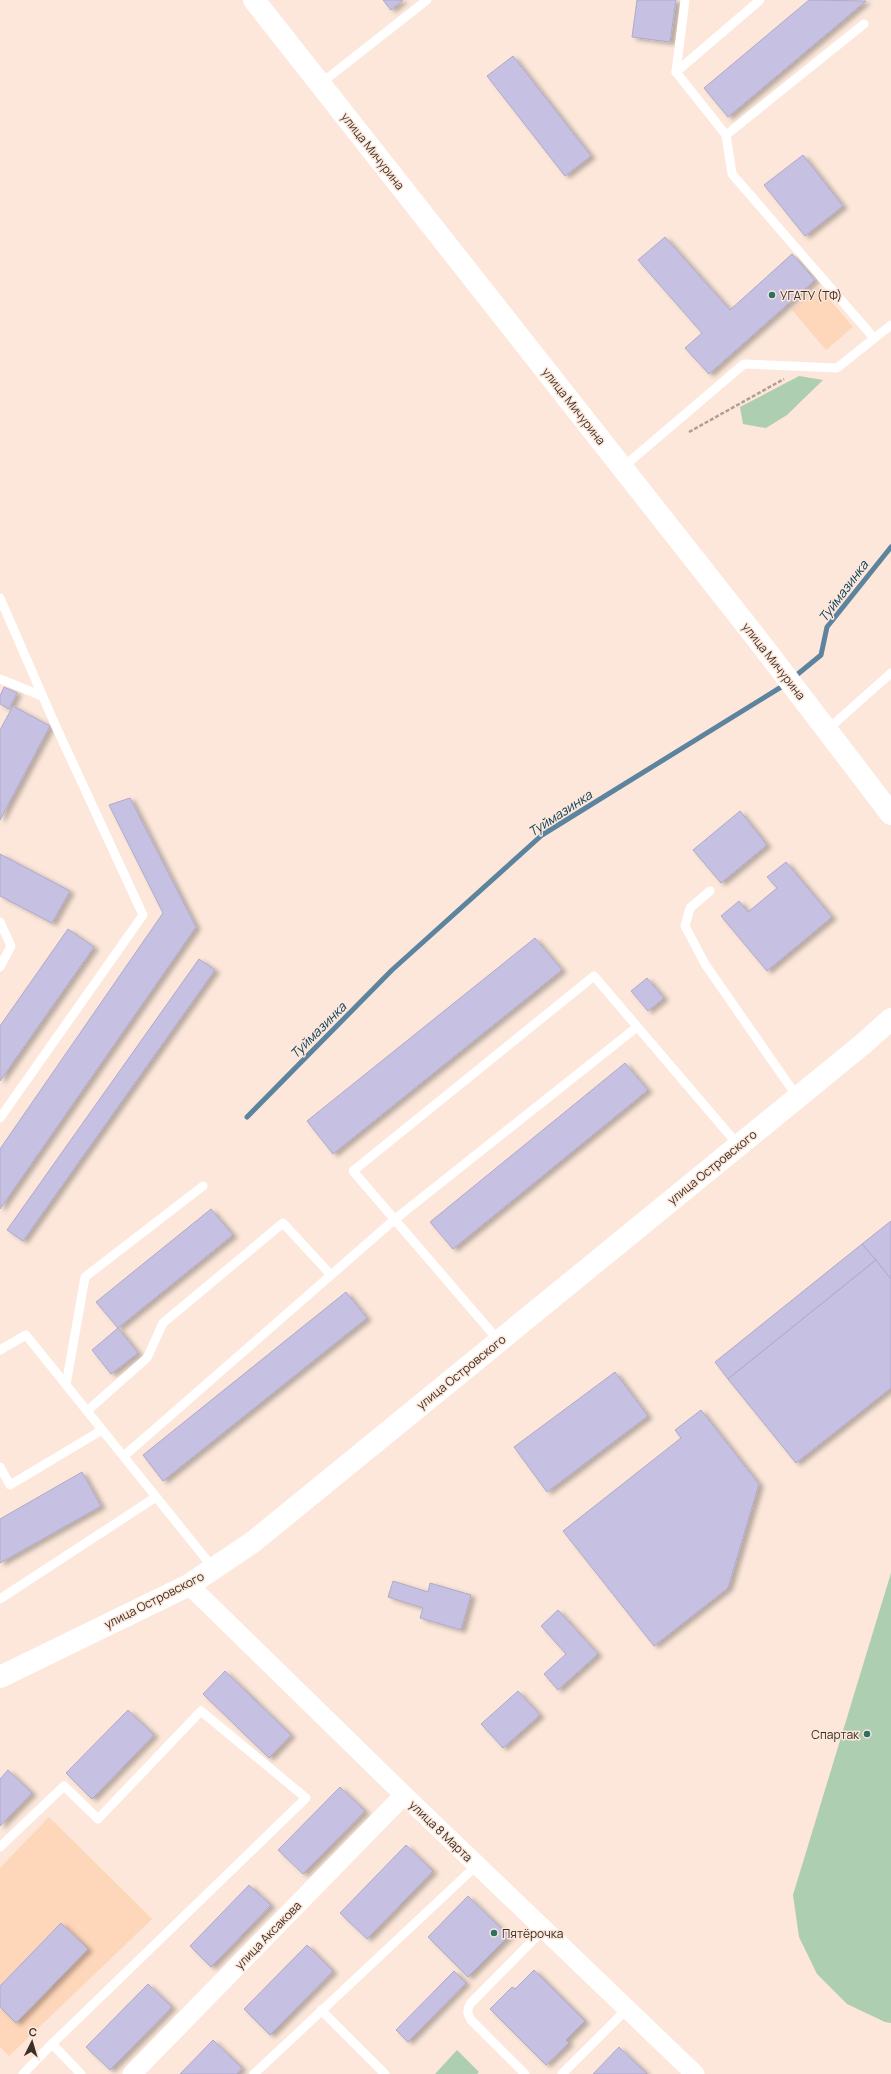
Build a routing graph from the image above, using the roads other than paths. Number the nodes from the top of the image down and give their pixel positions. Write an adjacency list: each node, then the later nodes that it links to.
1 (254, 0): 7 (main road, улица Мичурина)
2 (426, 0): 7 (lane)
3 (685, 0): 6 (lane)
4 (760, 0): 6 (lane)
5 (864, 24): 8 (lane)
6 (676, 72): 8 (lane)
7 (320, 84): 11 (main road, улица Мичурина)
8 (726, 135): 10 (lane)
9 (891, 325): 10 (lane)
10 (874, 338): 11 (lane)
11 (622, 468): 16 (main road, улица Мичурина)
12 (0, 598): 15 (lane)
13 (891, 673): 16 (lane)
14 (0, 679): 15 (lane)
15 (42, 696): 24 (lane)
16 (827, 730): 17 (main road, улица Мичурина)
17 (891, 814)
18 (710, 891): 23 (lane)
19 (0, 922): 20 (lane)
20 (0, 967)
21 (891, 1019): 23 (main road, улица Островского)
22 (638, 1027): 25 (lane); 27 (lane); 27 (lane)
23 (798, 1098): 25 (main road, улица Островского)
24 (0, 1118)
25 (739, 1146): 29 (main road, улица Островского)
26 (203, 1186): 31 (lane)
27 (394, 1220): 28 (lane); 29 (lane)
28 (331, 1275): 32 (lane); 34 (lane)
29 (499, 1342): 37 (main road, улица Островского)
30 (0, 1350): 31 (lane)
31 (66, 1385): 32 (lane)
32 (88, 1411): 33 (lane)
33 (102, 1430): 34 (lane); 35 (lane)
34 (124, 1456): 36 (lane)
35 (0, 1467)
36 (156, 1497): 37 (lane); 39 (lane)
37 (214, 1569): 38 (main road, улица Островского)
38 (189, 1585): 40 (main road, улица Островского); 41 (street, улица 8 Марта)
39 (0, 1599)
40 (1, 1674)
41 (404, 1796): 43 (street, улица 8 Марта); 50 (street, улица Аксакова)
42 (0, 1847): 47 (lane)
43 (477, 1865): 44 (street, улица 8 Марта); 46 (lane)
44 (544, 1929): 45 (street, улица 8 Марта); 53 (lane)
45 (627, 2008): 54 (lane); 55 (street, улица 8 Марта)
46 (321, 2010): 51 (lane); 52 (lane)
47 (52, 2044): 48 (lane); 49 (lane)
48 (23, 2074)
49 (81, 2074)
50 (132, 2074)
51 (254, 2074)
52 (385, 2074)
53 (525, 2074)
54 (562, 2074)
55 (695, 2074)

